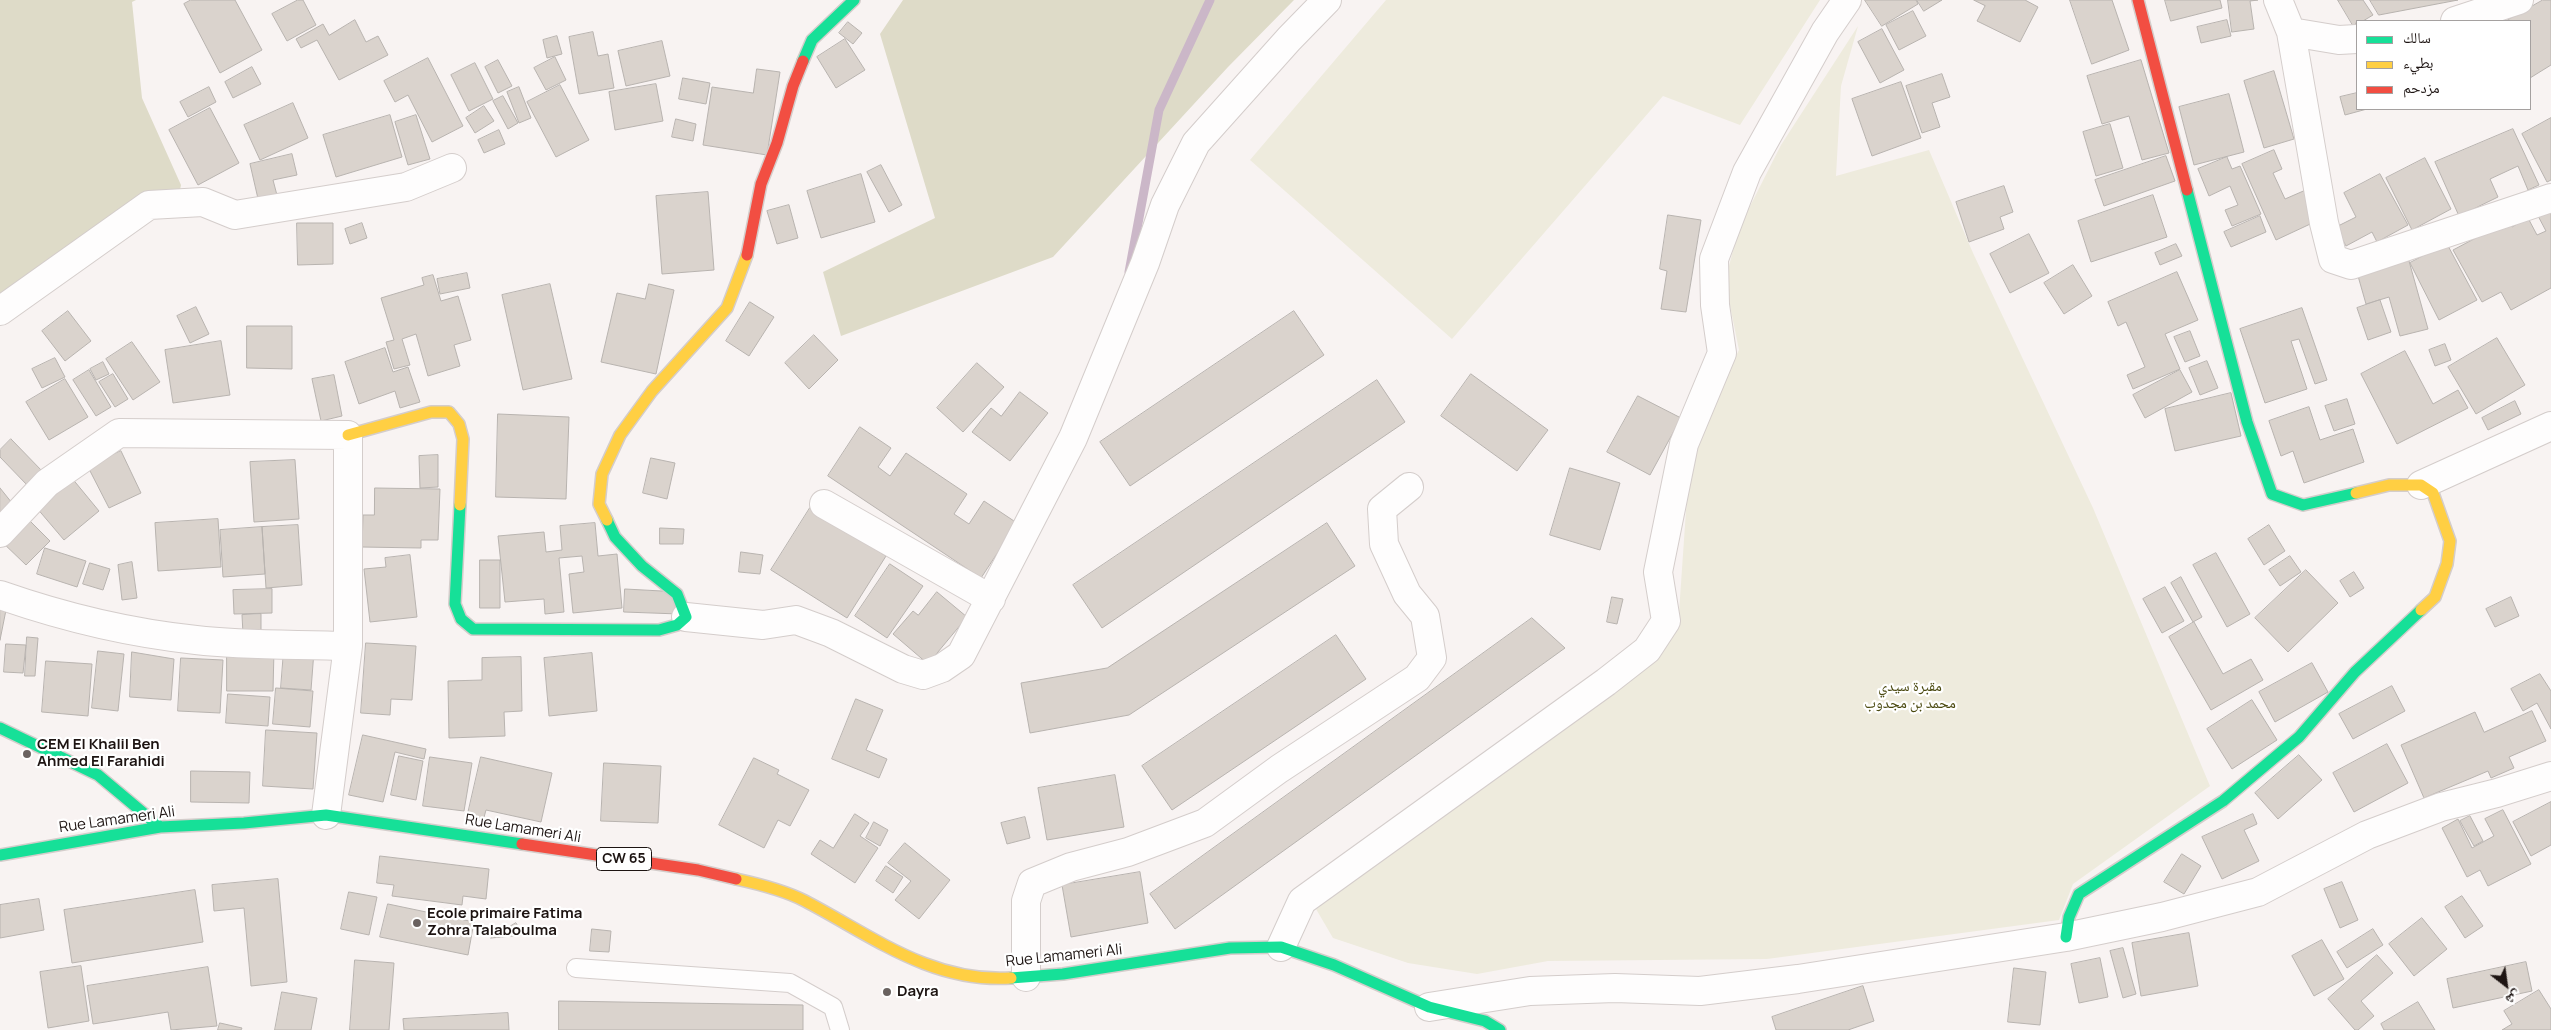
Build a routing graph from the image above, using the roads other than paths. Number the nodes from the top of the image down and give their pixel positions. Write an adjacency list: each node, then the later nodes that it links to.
1 (854, 0): 21 (street)
2 (1328, 0): 20 (street)
3 (1847, 0): 29 (street)
4 (2138, 0): 15 (street)
5 (2278, 0): 8 (street)
6 (2519, 0): 7 (street)
7 (2457, 20)
8 (2291, 32): 9 (street); 11 (street)
9 (2356, 39)
10 (452, 168): 12 (street)
11 (2551, 198)
12 (0, 311)
13 (2551, 426): 15 (street)
14 (348, 435): 18 (street); 21 (street); 22 (street)
15 (2421, 485): 28 (street)
16 (1410, 488): 31 (street)
17 (824, 504): 20 (street)
18 (0, 533)
19 (0, 595): 22 (street)
20 (991, 599): 21 (street)
21 (686, 617)
22 (348, 646): 25 (street)
23 (0, 728): 26 (street)
24 (2551, 776): 28 (street)
25 (326, 815): 26 (street, Rue Lamameri Ali / CW 65); 31 (street, Rue Lamameri Ali / CW 65)
26 (160, 827): 27 (street, Rue Lamameri Ali / CW 65)
27 (0, 854)
28 (2066, 937): 32 (street)
29 (1281, 947): 31 (street, Rue Lamameri Ali / CW 65); 32 (street)
30 (576, 968): 33 (lane)
31 (1026, 977)
32 (1429, 1007): 34 (street)
33 (840, 1030)
34 (1500, 1030)

